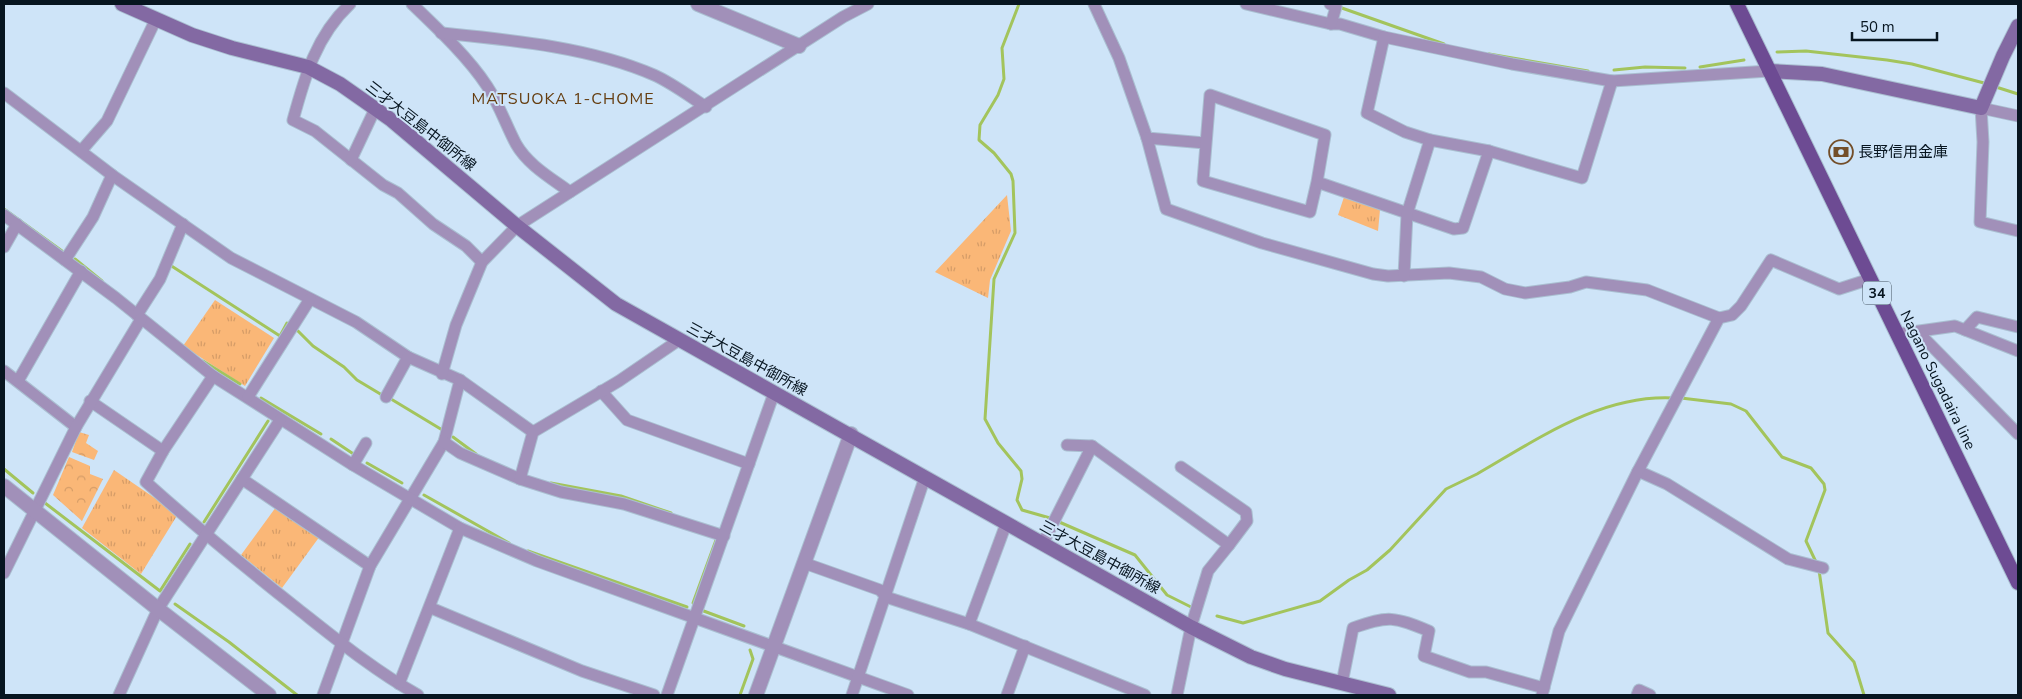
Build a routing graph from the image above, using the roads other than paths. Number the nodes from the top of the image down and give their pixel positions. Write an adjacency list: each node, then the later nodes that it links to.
1 (122, 4): 10 (main road, 三才大豆島中御所線)
2 (350, 4): 16 (street)
3 (412, 4): 13 (street)
4 (698, 4): 15 (street)
5 (868, 4): 15 (street)
6 (1094, 4): 24 (street)
7 (1246, 4): 11 (street)
8 (1330, 4): 11 (street)
9 (1737, 4): 17 (main road, Nagano Sugadaira line / 34)
10 (156, 20): 16 (main road, 三才大豆島中御所線); 27 (street)
11 (1331, 24): 14 (street)
12 (2018, 26): 21 (main road)
13 (442, 33): 20 (street); 32 (street)
14 (1384, 37): 18 (street); 25 (street)
15 (799, 46): 20 (street)
16 (308, 67): 22 (main road, 三才大豆島中御所線); 29 (street)
17 (1769, 71): 18 (street); 21 (main road); 44 (main road, Nagano Sugadaira line / 34)
18 (1612, 81): 28 (street)
19 (4, 93): 27 (street)
20 (706, 107): 32 (street)
21 (1981, 108): 23 (street); 38 (street)
22 (376, 109): 29 (street); 37 (main road, 三才大豆島中御所線)
23 (2018, 116)
24 (1147, 138): 26 (street); 43 (street)
25 (1430, 140): 28 (street); 33 (street)
26 (1205, 143): 31 (street); 31 (street)
27 (81, 151): 30 (street)
28 (1489, 151): 33 (street)
29 (351, 160): 41 (street)
30 (112, 175): 36 (street); 40 (street)
31 (1317, 182): 33 (street)
32 (570, 192): 37 (street)
33 (1407, 214): 43 (street)
34 (4, 215): 35 (street)
35 (17, 224): 39 (street); 40 (street)
36 (183, 224): 45 (street); 46 (street)
37 (517, 226): 41 (street); 52 (main road, 三才大豆島中御所線)
38 (2018, 231)
39 (4, 247)
40 (64, 260): 42 (street)
41 (482, 262): 56 (street)
42 (81, 271): 46 (street); 59 (street)
43 (1404, 276): 47 (street)
44 (1870, 279): 47 (street); 51 (main road, Nagano Sugadaira line / 34)
45 (310, 299): 54 (street); 63 (street)
46 (139, 317): 57 (street); 64 (street)
47 (1719, 318): 78 (street)
48 (2018, 327): 49 (street)
49 (1965, 330): 50 (street); 53 (street)
50 (1918, 332): 51 (street); 69 (street)
51 (1898, 334): 95 (main road, Nagano Sugadaira line / 34)
52 (679, 340): 60 (street); 61 (main road, 三才大豆島中御所線)
53 (2018, 351)
54 (408, 357): 56 (street); 62 (street)
55 (4, 370): 59 (street)
56 (442, 374): 58 (street)
57 (213, 376): 63 (street); 74 (street)
58 (460, 380): 67 (street); 70 (street)
59 (18, 381): 66 (street)
60 (601, 391): 67 (street); 75 (street)
61 (774, 393): 68 (main road, 三才大豆島中御所線); 75 (street)
62 (386, 397)
63 (248, 398): 65 (street)
64 (90, 401): 66 (street); 74 (street)
65 (280, 420): 76 (street); 80 (street)
66 (76, 427): 84 (street)
67 (533, 432): 81 (street)
68 (851, 434): 79 (main road, 三才大豆島中御所線); 91 (street)
69 (2018, 434)
70 (444, 442): 81 (street); 83 (street)
71 (366, 444): 76 (street)
72 (1067, 446): 73 (street)
73 (1092, 446): 89 (street); 90 (street)
74 (163, 451): 87 (street)
75 (749, 464): 88 (street)
76 (353, 465): 83 (street)
77 (1180, 467): 90 (street)
78 (1638, 471): 93 (street); 108 (street)
79 (925, 477): 85 (main road, 三才大豆島中御所線); 96 (street)
80 (242, 479): 87 (street); 92 (street)
81 (520, 479): 88 (street)
82 (4, 486): 84 (street)
83 (412, 499): 86 (street); 92 (street)
84 (35, 509): 94 (street); 98 (street)
85 (1006, 524): 89 (main road, 三才大豆島中御所線); 100 (street)
86 (460, 528): 97 (street); 99 (street)
87 (206, 535): 98 (street); 102 (street)
88 (724, 536): 99 (street)
89 (1043, 544): 101 (main road, 三才大豆島中御所線)
90 (1229, 545): 101 (street)
91 (804, 563): 96 (street); 104 (street)
92 (370, 566): 102 (street)
93 (1818, 567)
94 (4, 573)
95 (2018, 583)
96 (886, 597): 100 (street); 105 (street)
97 (430, 608): 107 (street); 113 (street)
98 (158, 609): 109 (street); 110 (street)
99 (696, 619): 104 (street); 114 (street)
100 (969, 624): 103 (street)
101 (1192, 626): 106 (main road, 三才大豆島中御所線); 120 (street)
102 (343, 644): 107 (street); 111 (street)
103 (1026, 646): 118 (street); 119 (street)
104 (773, 648): 105 (street); 115 (street)
105 (858, 678): 116 (street); 117 (street)
106 (1342, 682): 108 (street); 121 (main road, 三才大豆島中御所線)
107 (398, 684): 112 (street)
108 (1543, 691)
109 (119, 695)
110 (269, 695)
111 (324, 695)
112 (418, 695)
113 (654, 695)
114 (667, 695)
115 (756, 695)
116 (852, 695)
117 (908, 695)
118 (1007, 695)
119 (1145, 695)
120 (1177, 695)
121 (1389, 695)
122 (1636, 695): 123 (street)
123 (1650, 695)

